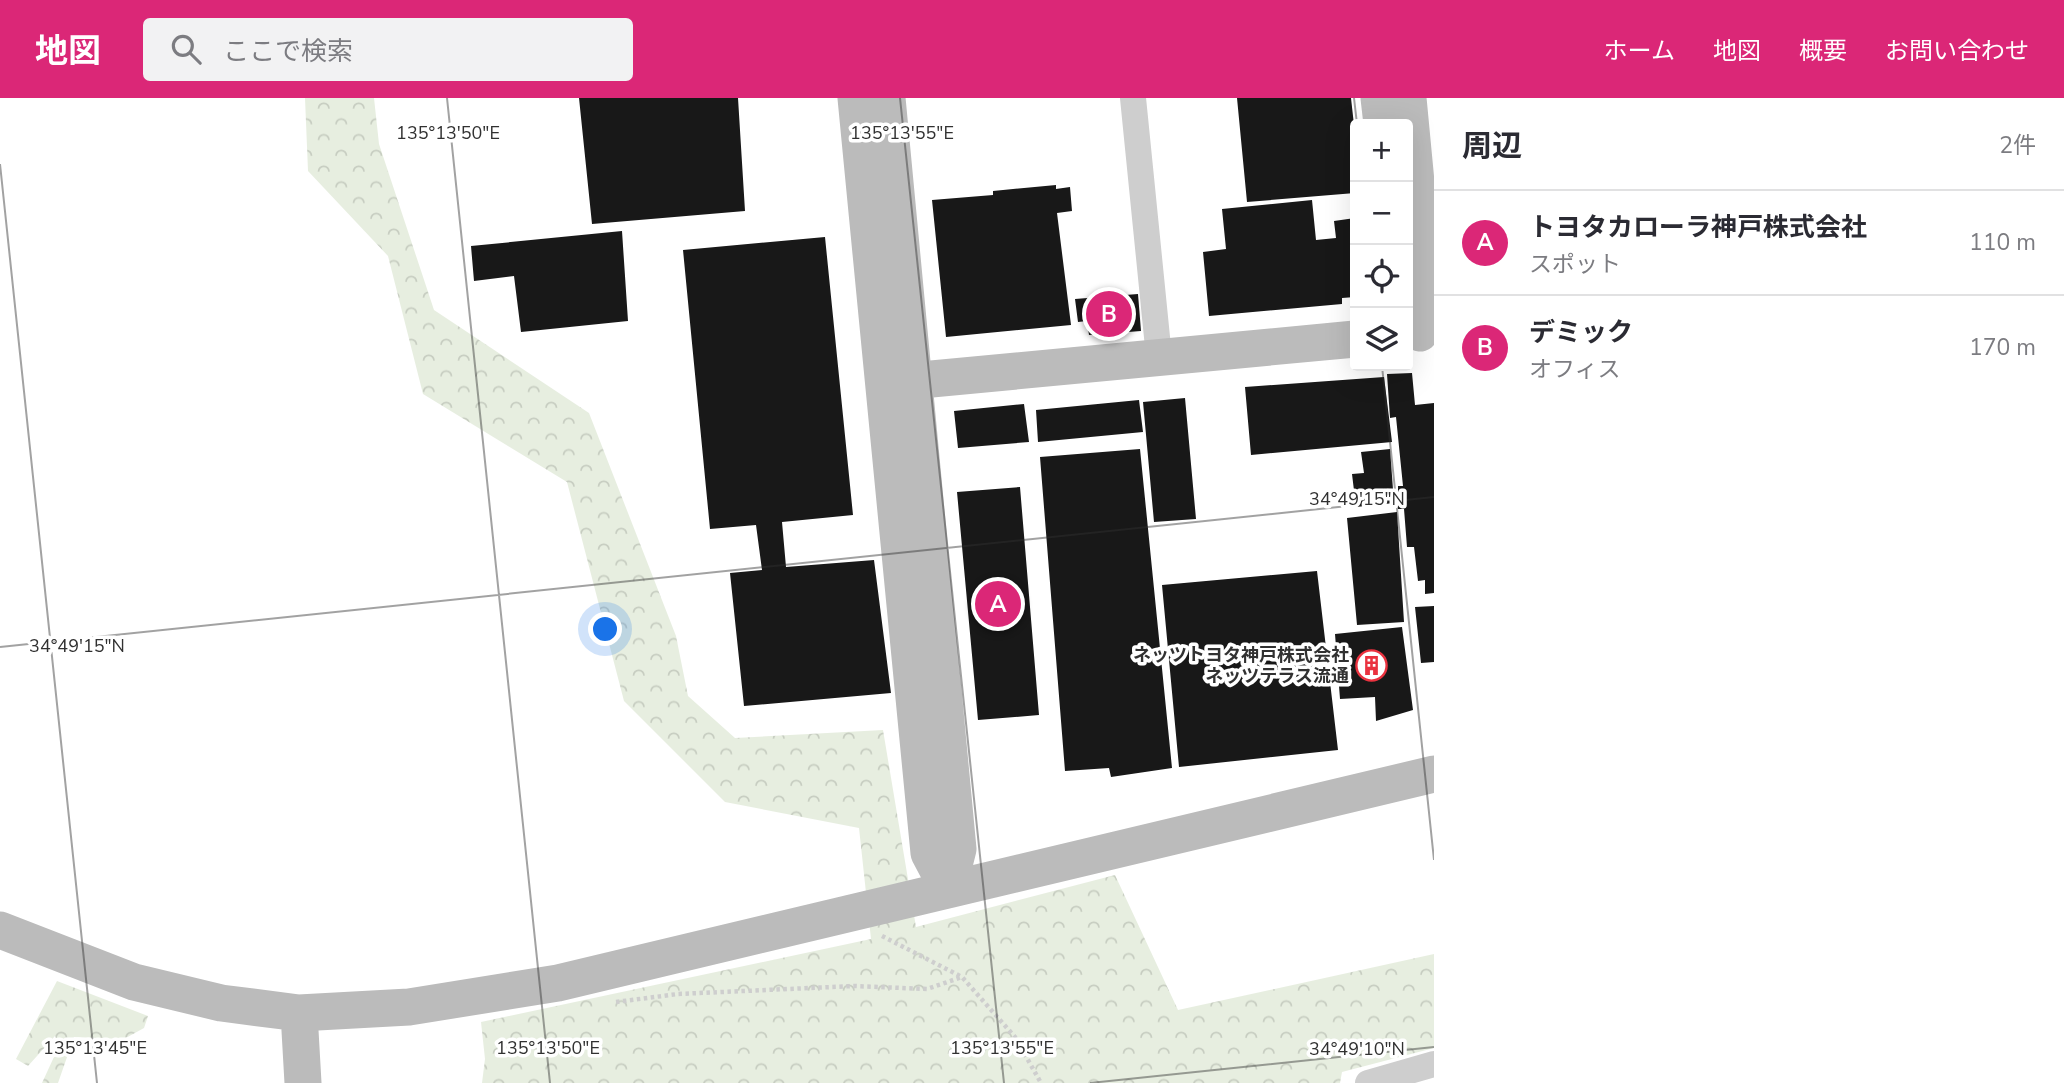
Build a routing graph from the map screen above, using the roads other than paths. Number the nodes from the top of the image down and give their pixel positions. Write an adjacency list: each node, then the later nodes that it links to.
1 (856, 98): 10 (street)
2 (887, 98): 10 (street)
3 (1133, 98): 9 (street)
4 (1380, 98): 6 (street)
5 (1408, 98): 7 (street)
6 (1382, 119)
7 (1417, 326)
8 (1350, 339): 9 (street)
9 (1159, 357): 10 (street)
10 (899, 382): 12 (street)
11 (1434, 774): 12 (street)
12 (948, 888): 14 (street)
13 (0, 930): 14 (street)
14 (299, 1013): 16 (street)
15 (1434, 1064): 17 (street)
16 (303, 1083)
17 (1368, 1083)

